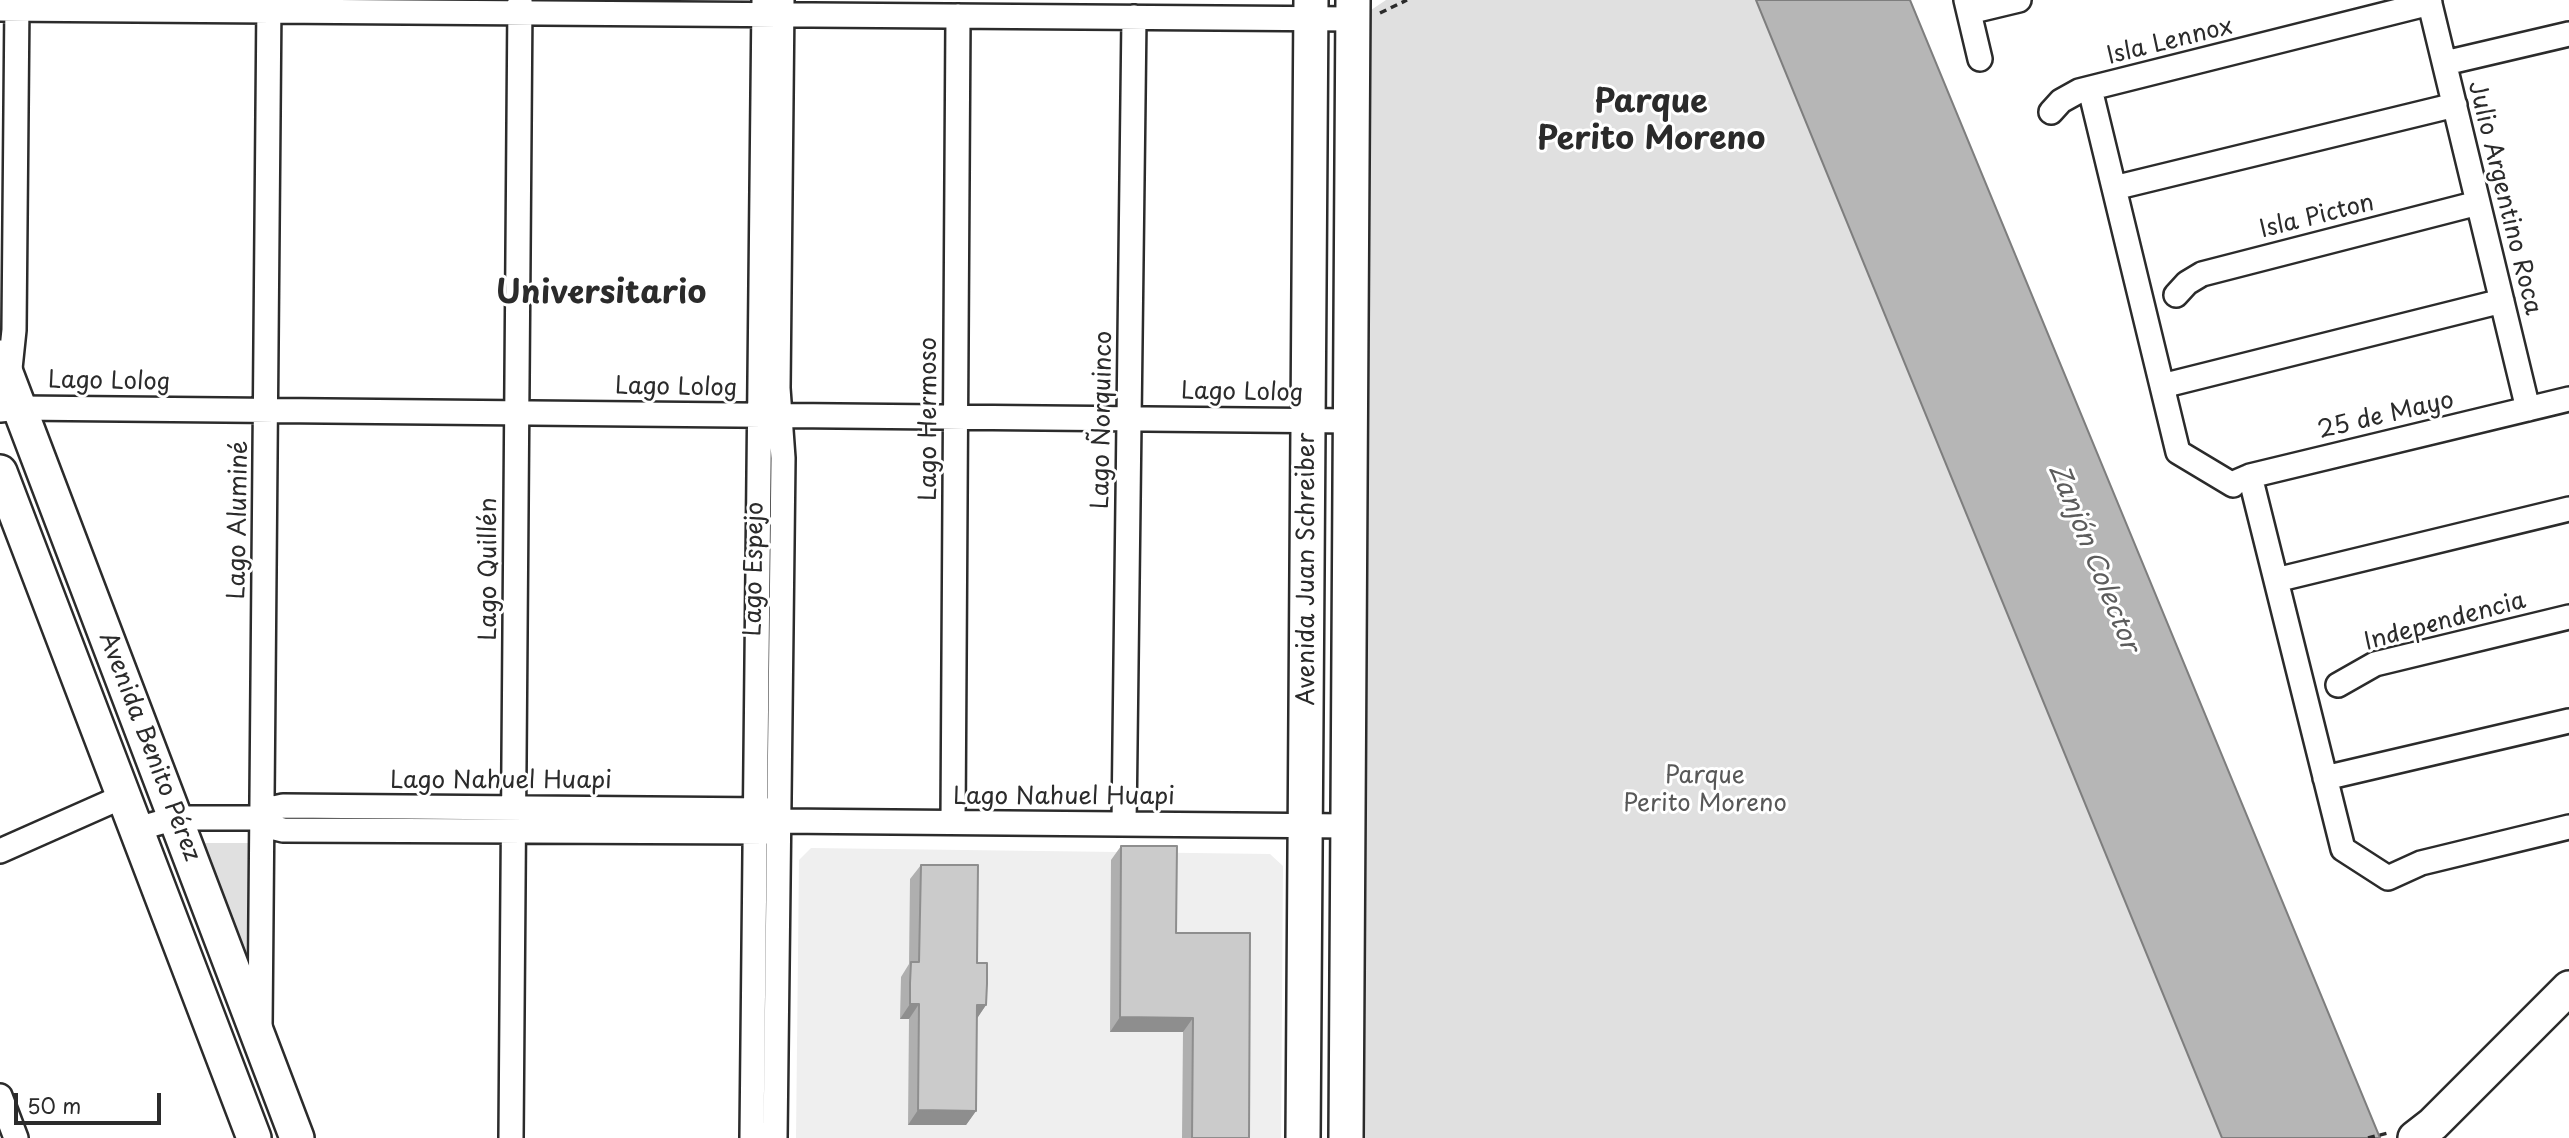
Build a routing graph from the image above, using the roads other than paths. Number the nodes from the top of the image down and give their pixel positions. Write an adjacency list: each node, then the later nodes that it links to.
1 (2019, 0): 6 (street)
2 (2430, 2): 14 (street, Julio Argentino Roca); 15 (street, Isla Lennox)
3 (1354, 5): 9 (street); 32 (main road, Avenida Juan Schreiber)
4 (11, 6): 5 (street); 23 (street)
5 (269, 6): 7 (street); 26 (street, Lago Aluminé)
6 (1968, 6): 13 (street)
7 (520, 7): 8 (street); 27 (street, Lago Quillén)
8 (773, 7): 10 (street); 28 (street, Lago Espejo)
9 (1311, 9): 11 (street); 31 (main road, Avenida Juan Schreiber)
10 (958, 16): 11 (street); 29 (street, Lago Hermoso)
11 (1134, 17): 30 (street, Lago Ñorquinco)
12 (2569, 34): 14 (street)
13 (1980, 60)
14 (2445, 63): 16 (street, Julio Argentino Roca)
15 (2090, 89): 17 (street, Isla Lennox); 18 (street)
16 (2455, 105): 18 (street); 19 (street, Julio Argentino Roca)
17 (2051, 112)
18 (2114, 188): 22 (street)
19 (2478, 203): 20 (street, Isla Picton); 21 (street, Julio Argentino Roca)
20 (2176, 295)
21 (2502, 301): 22 (street); 25 (street, Julio Argentino Roca)
22 (2162, 386): 34 (street)
23 (6, 388): 26 (street, Lago Lolog); 44 (main road, Avenida Benito Pérez)
24 (2569, 399): 25 (street, 25 de Mayo)
25 (2528, 409): 34 (street, 25 de Mayo)
26 (266, 410): 27 (street, Lago Lolog); 45 (street, Lago Aluminé)
27 (517, 412): 28 (street, Lago Lolog); 42 (street, Lago Quillén)
28 (770, 415): 29 (street, Lago Lolog); 43 (street, Lago Espejo); 46 (street, Lago Espejo)
29 (956, 417): 30 (street, Lago Lolog); 47 (street, Lago Hermoso)
30 (1129, 418): 31 (street, Lago Lolog); 48 (street, Lago Ñorquinco)
31 (1308, 420): 32 (street, Lago Lolog); 49 (main road, Avenida Juan Schreiber)
32 (1351, 421): 50 (main road, Avenida Juan Schreiber)
33 (0, 472): 41 (main road, Avenida Benito Pérez)
34 (2234, 485): 36 (street)
35 (2569, 509): 36 (street)
36 (2276, 580): 40 (street)
37 (2569, 617): 38 (street, Independencia)
38 (2338, 685)
39 (2569, 721): 40 (street)
40 (2325, 778): 51 (street)
41 (124, 796): 52 (main road, Avenida Benito Pérez); 55 (street)
42 (514, 807): 43 (street, Lago Nahuel Huapi); 45 (street, Lago Nahuel Huapi); 53 (street, Lago Quillén)
43 (756, 808): 46 (street, Lago Nahuel Huapi); 54 (street, Lago Espejo)
44 (176, 818): 45 (street, Lago Nahuel Huapi); 52 (street, Lago Nahuel Huapi); 57 (main road, Avenida Benito Pérez)
45 (262, 818): 53 (street, Lago Nahuel Huapi); 57 (street, Lago Aluminé)
46 (779, 821): 47 (street, Lago Nahuel Huapi); 54 (street, Lago Nahuel Huapi); 65 (street, Lago Espejo)
47 (953, 822): 48 (street, Lago Nahuel Huapi)
48 (1124, 824): 49 (street, Lago Nahuel Huapi)
49 (1305, 825): 50 (street, Lago Nahuel Huapi); 66 (main road, Avenida Juan Schreiber)
50 (1348, 826): 67 (main road, Avenida Juan Schreiber)
51 (2569, 827)
52 (137, 829): 61 (main road, Avenida Benito Pérez)
53 (513, 831): 54 (street, Lago Nahuel Huapi); 63 (street, Lago Quillén)
54 (755, 833): 64 (street, Lago Espejo)
55 (0, 851)
56 (2569, 988): 59 (main road)
57 (260, 1040): 62 (main road, Avenida Benito Pérez)
58 (0, 1096): 60 (street)
59 (2410, 1136)
60 (16, 1138)
61 (254, 1138)
62 (298, 1138)
63 (511, 1138)
64 (752, 1138)
65 (775, 1138)
66 (1303, 1138)
67 (1346, 1138)

